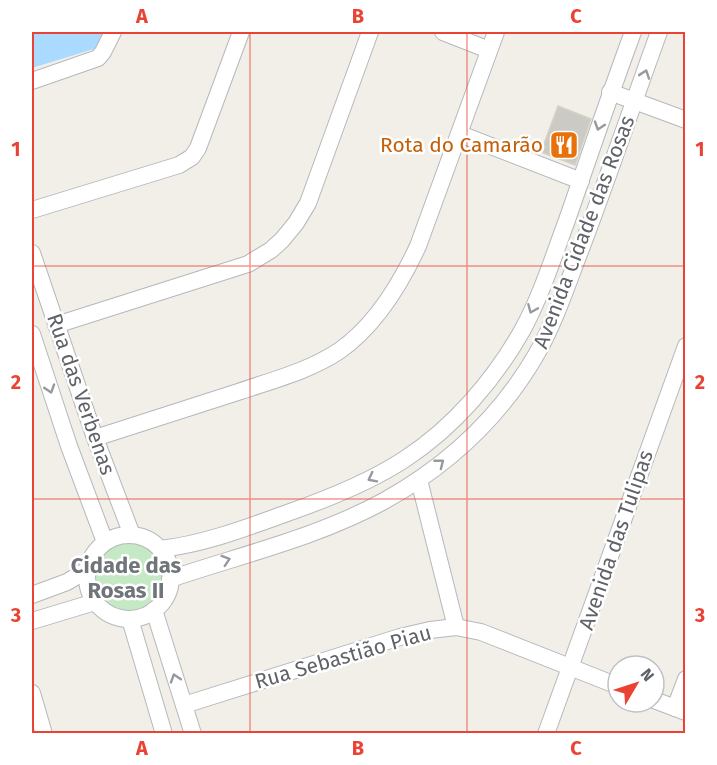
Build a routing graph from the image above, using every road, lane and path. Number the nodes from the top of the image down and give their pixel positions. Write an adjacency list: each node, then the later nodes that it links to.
1 (113, 32): 9 (street)
2 (241, 32): 15 (street)
3 (370, 32): 17 (street)
4 (443, 32): 8 (street)
5 (496, 32): 8 (street)
6 (633, 32): 10 (street, Avenida Cidade das Rosas)
7 (659, 32): 11 (street, Avenida Cidade das Rosas, one-way to 7)
8 (489, 50): 13 (street)
9 (32, 81)
10 (610, 93): 11 (street); 14 (street, Avenida Cidade das Rosas, one-way to 14)
11 (635, 101): 12 (street); 21 (street, Avenida Cidade das Rosas, one-way to 11)
12 (686, 120)
13 (460, 134): 14 (street); 20 (street)
14 (581, 181): 24 (street, Avenida Cidade das Rosas, one-way to 24)
15 (32, 210)
16 (32, 253): 17 (street, Rua das Verbenas)
17 (56, 325): 20 (street, Rua das Verbenas)
18 (32, 334): 23 (street, Rua das Verbenas, one-way to 23)
19 (686, 346): 33 (street, Avenida das Tulipas)
20 (95, 438): 22 (street, Rua das Verbenas)
21 (419, 480): 26 (street, Avenida Cidade das Rosas, one-way to 21); 32 (street)
22 (132, 535): 23 (street); 24 (street)
23 (105, 542): 25 (street)
24 (160, 549): 26 (street)
25 (87, 570): 27 (street); 28 (street)
26 (170, 579): 29 (street)
27 (32, 595)
28 (95, 602): 30 (street); 31 (street)
29 (154, 610): 30 (street); 37 (street, one-way to 29)
30 (130, 619): 40 (street)
31 (32, 621)
32 (456, 627): 33 (street, Rua Sebastião Piau); 37 (street, Rua Sebastião Piau)
33 (571, 667): 35 (street, Rua Sebastião Piau); 42 (street, Avenida das Tulipas)
34 (686, 679): 38 (street)
35 (606, 681)
36 (32, 693): 39 (street)
37 (184, 705): 41 (street)
38 (680, 710)
39 (44, 734)
40 (164, 734)
41 (193, 734)
42 (546, 734)

